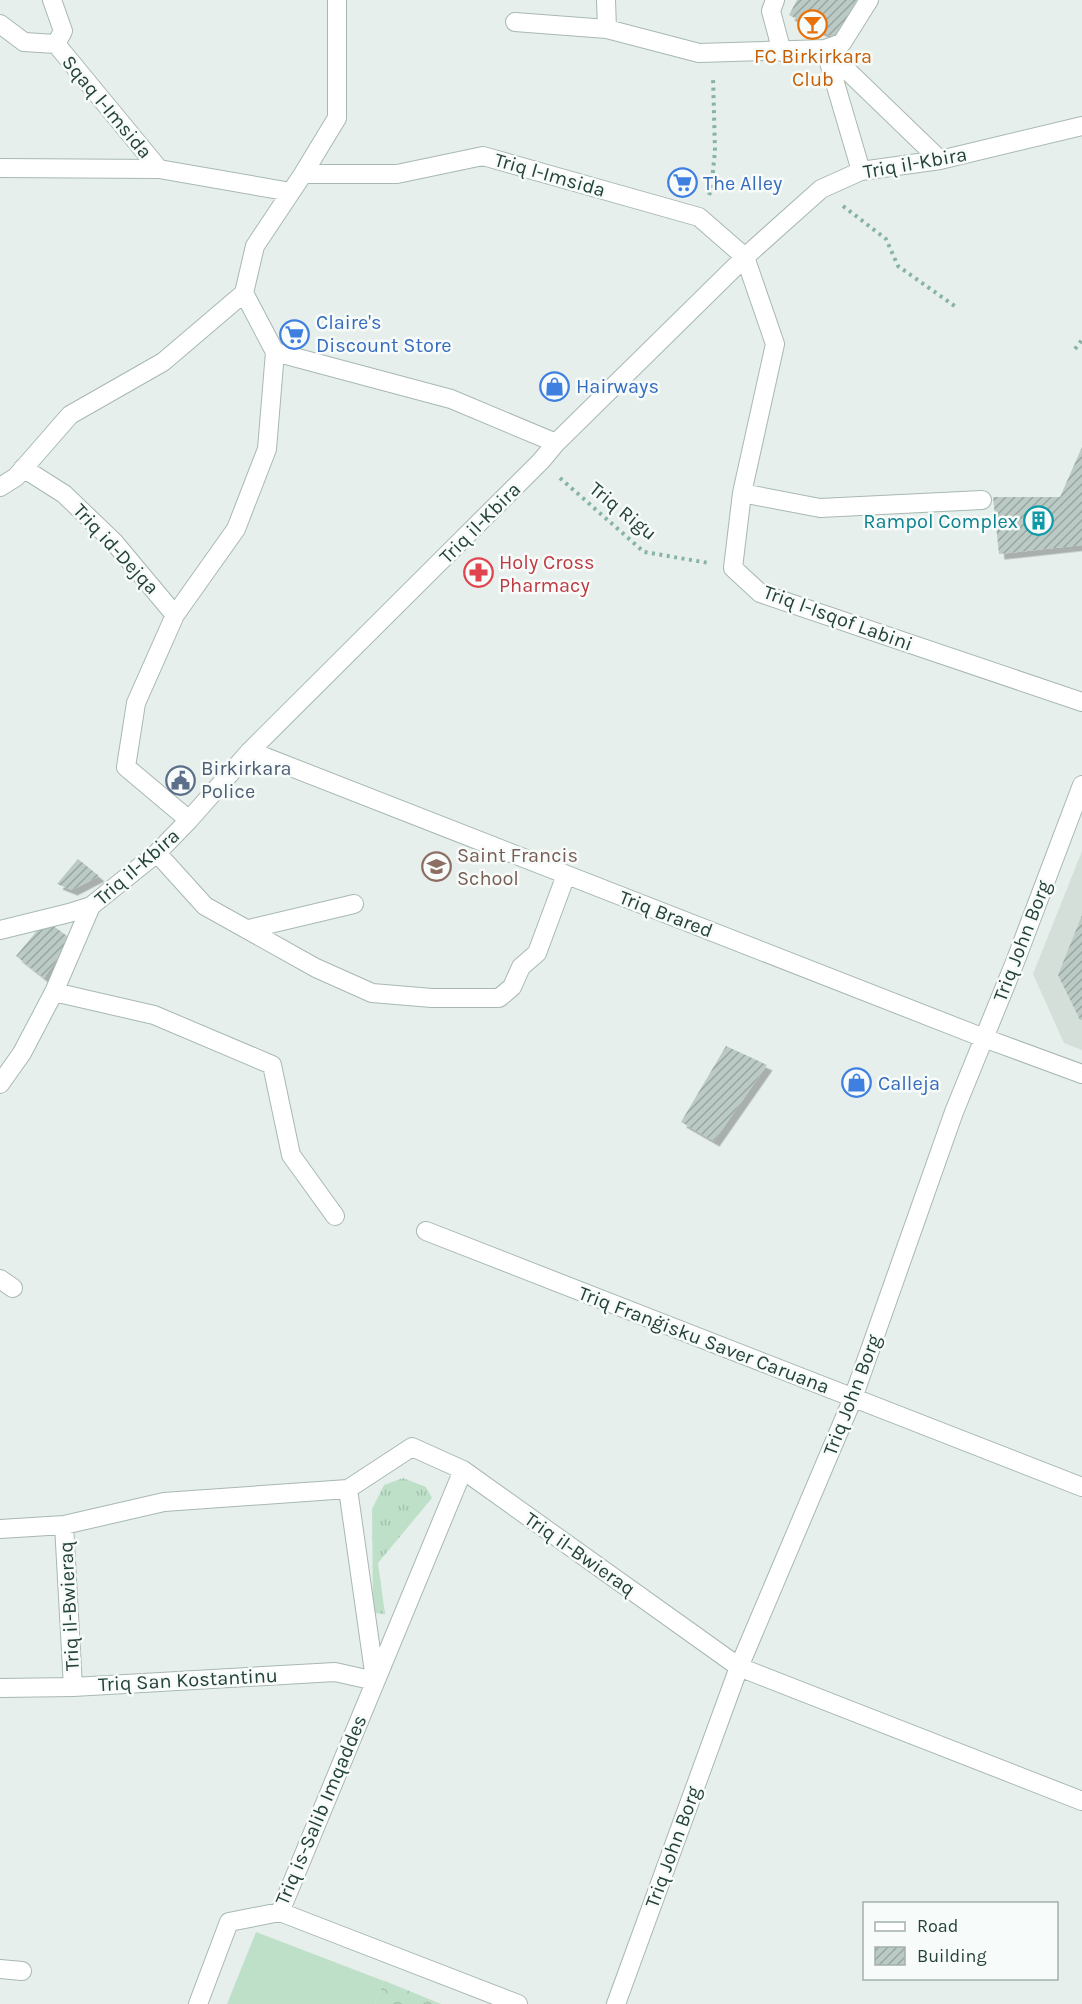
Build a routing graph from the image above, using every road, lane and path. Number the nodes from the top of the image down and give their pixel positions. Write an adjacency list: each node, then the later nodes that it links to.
1 (52, 0): 9 (street)
2 (337, 0): 18 (street)
3 (606, 0): 8 (street)
4 (775, 0): 11 (street)
5 (869, 0): 10 (street)
6 (515, 22): 8 (street)
7 (0, 24): 9 (street)
8 (607, 29): 12 (street)
9 (56, 44): 16 (street, Sqaq l-Imsida)
10 (825, 49): 11 (street); 14 (street); 17 (street)
11 (782, 52): 12 (street)
12 (712, 53): 21 (path)
13 (1082, 126): 14 (street, Triq il-Kbira)
14 (940, 160): 17 (street, Triq il-Kbira)
15 (0, 168): 16 (street)
16 (159, 169): 20 (street)
17 (861, 171): 19 (street, Triq il-Kbira)
18 (303, 174): 20 (street); 21 (street, Triq l-Imsida)
19 (821, 189): 22 (street, Triq il-Kbira); 24 (path)
20 (291, 192): 23 (street)
21 (699, 217): 22 (street, Triq l-Imsida)
22 (745, 257): 28 (street, Triq il-Kbira); 32 (street)
23 (244, 293): 27 (street); 30 (street)
24 (956, 307)
25 (1082, 340): 26 (path)
26 (1075, 349)
27 (275, 352): 28 (street); 35 (street)
28 (556, 443): 29 (street, Triq il-Kbira)
29 (541, 461): 34 (path, Triq Rigu); 37 (street, Triq il-Kbira)
30 (23, 468): 31 (street); 35 (street, Triq id-Dejqa)
31 (0, 488)
32 (742, 493): 33 (street); 34 (street)
33 (982, 500)
34 (733, 568): 36 (street, Triq l-Isqof Labini)
35 (175, 615): 39 (street)
36 (1082, 702)
37 (250, 751): 39 (street, Triq il-Kbira); 41 (street, Triq Brared)
38 (1082, 785): 47 (street, Triq John Borg)
39 (189, 820): 40 (street, Triq il-Kbira)
40 (157, 853): 43 (street, Triq il-Kbira); 44 (street)
41 (566, 875): 44 (street); 47 (street, Triq Brared)
42 (354, 904): 44 (street)
43 (92, 906): 45 (street); 46 (street, Triq il-Kbira)
44 (249, 929)
45 (0, 930)
46 (54, 992): 49 (street, Triq il-Kbira); 50 (street)
47 (984, 1038): 48 (street, Triq Brared); 52 (street, Triq John Borg)
48 (1082, 1074)
49 (0, 1084)
50 (335, 1216)
51 (426, 1231): 52 (street, Triq Franġisku Saver Caruana)
52 (853, 1398): 54 (street, Triq Franġisku Saver Caruana); 58 (street, Triq John Borg)
53 (463, 1470): 55 (street, Triq il-Bwieraq); 58 (street, Triq il-Bwieraq); 59 (street, Triq is-Salib Imqaddes)
54 (1082, 1487)
55 (348, 1489): 56 (street, Triq il-Bwieraq); 59 (street)
56 (64, 1525): 57 (street, Triq il-Bwieraq); 60 (street, Triq il-Bwieraq)
57 (0, 1529)
58 (739, 1667): 62 (street, Triq il-Bwieraq); 68 (street, Triq John Borg)
59 (375, 1681): 60 (street, Triq San Kostantinu); 63 (street, Triq is-Salib Imqaddes)
60 (73, 1687): 61 (street, Triq San Kostantinu)
61 (0, 1688)
62 (1082, 1801)
63 (280, 1912): 66 (street, Triq is-Salib Imqaddes); 67 (street)
64 (0, 1969): 65 (street)
65 (22, 1971)
66 (198, 2004)
67 (518, 2004)
68 (616, 2004)

